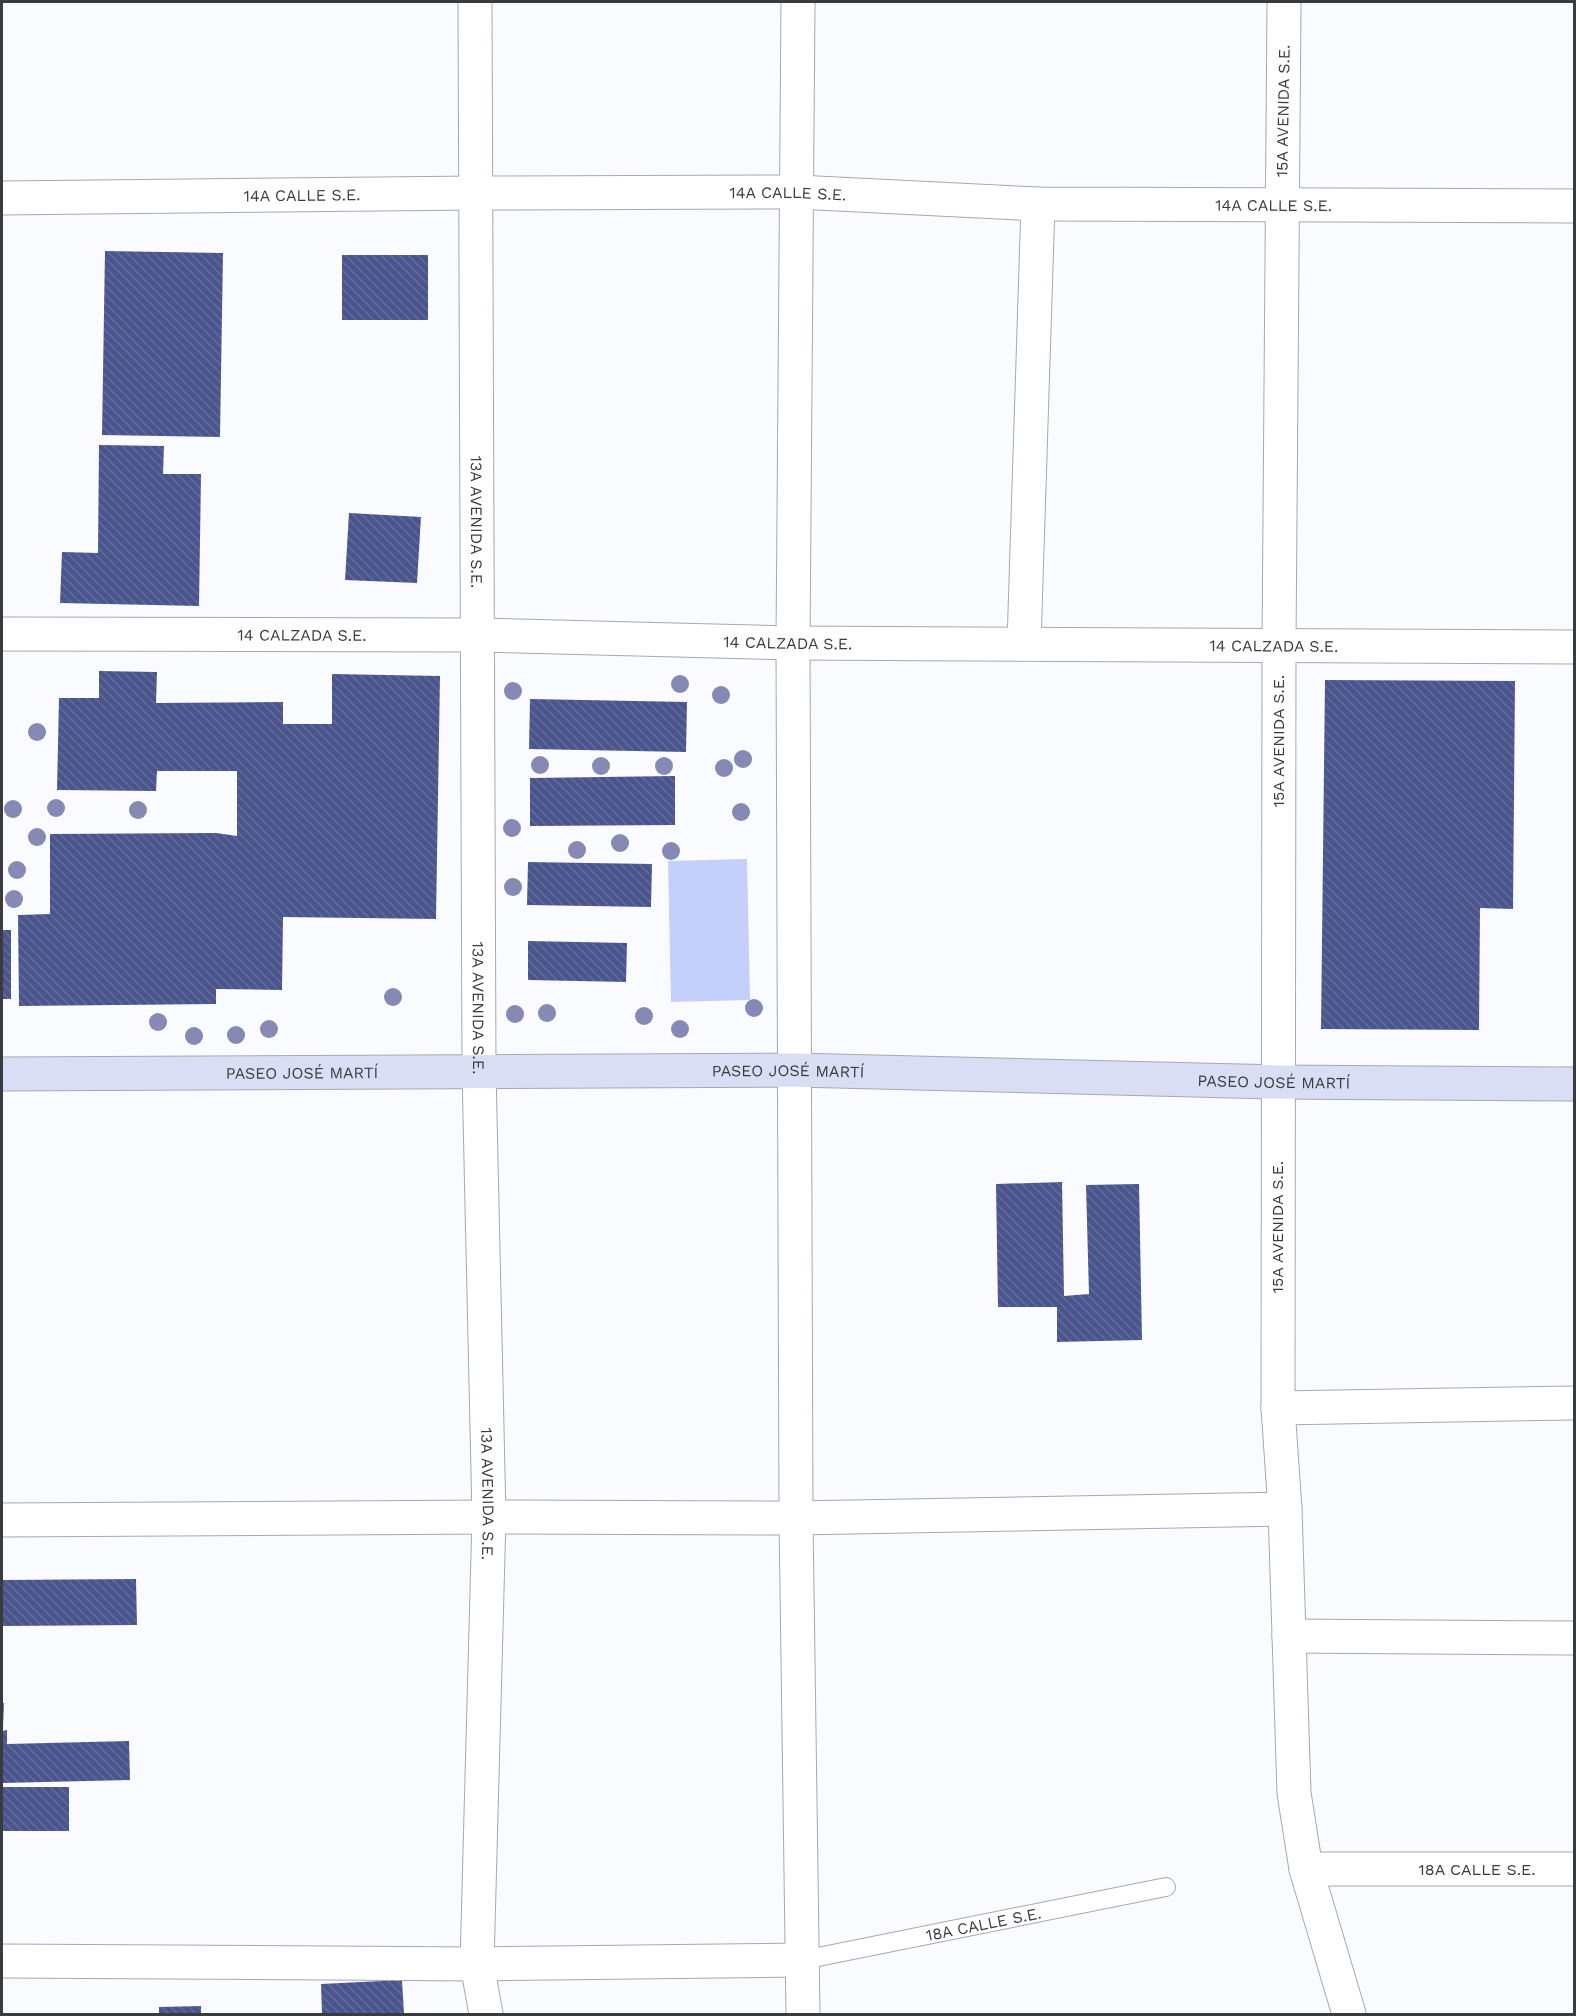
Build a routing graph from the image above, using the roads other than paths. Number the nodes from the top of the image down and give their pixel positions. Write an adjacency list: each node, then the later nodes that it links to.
1 (476, 2): 5 (street, 13A AVENIDA S.E.)
2 (798, 2): 4 (street)
3 (1284, 2): 8 (street, 15A AVENIDA S.E.)
4 (797, 192): 5 (street, 14A CALLE S.E.); 7 (street, 14A CALLE S.E.); 12 (street)
5 (477, 193): 6 (street, 14A CALLE S.E.); 11 (street, 13A AVENIDA S.E.)
6 (2, 198)
7 (1038, 204): 8 (street, 14A CALLE S.E.); 13 (street)
8 (1281, 206): 9 (street, 14A CALLE S.E.); 14 (street, 15A AVENIDA S.E.)
9 (1575, 206)
10 (2, 634): 11 (street, 14 CALZADA S.E.)
11 (477, 634): 12 (street, 14 CALZADA S.E.); 16 (street, 13A AVENIDA S.E.)
12 (793, 643): 13 (street, 14 CALZADA S.E.); 17 (street)
13 (1024, 644): 14 (street, 14 CALZADA S.E.)
14 (1279, 645): 15 (street, 14 CALZADA S.E.); 19 (street, 15A AVENIDA S.E.)
15 (1575, 647)
16 (479, 1071): 17 (main road, PASEO JOSÉ MARTÍ); 18 (main road, PASEO JOSÉ MARTÍ); 24 (street, 13A AVENIDA S.E.)
17 (795, 1071): 19 (main road, PASEO JOSÉ MARTÍ); 25 (street)
18 (2, 1074)
19 (1277, 1082): 20 (main road, PASEO JOSÉ MARTÍ); 22 (street, 15A AVENIDA S.E.)
20 (1575, 1084)
21 (1575, 1403): 22 (street)
22 (1278, 1408): 23 (street, 15A AVENIDA S.E.)
23 (1285, 1509): 25 (street); 27 (street, 15A AVENIDA S.E.)
24 (489, 1517): 25 (street); 26 (street); 34 (street, 13A AVENIDA S.E.)
25 (796, 1518): 32 (street)
26 (2, 1520)
27 (1289, 1636): 28 (street); 29 (street, 15A AVENIDA S.E.)
28 (1575, 1638)
29 (1306, 1869): 30 (street, 18A CALLE S.E.); 37 (street, 15A AVENIDA S.E.)
30 (1575, 1869)
31 (1166, 1887): 32 (lane, 18A CALLE S.E.)
32 (803, 1960): 34 (street); 36 (street)
33 (2, 1961): 34 (street)
34 (477, 1964): 35 (street, 13A AVENIDA S.E.)
35 (486, 2014)
36 (803, 2014)
37 (1349, 2014)

